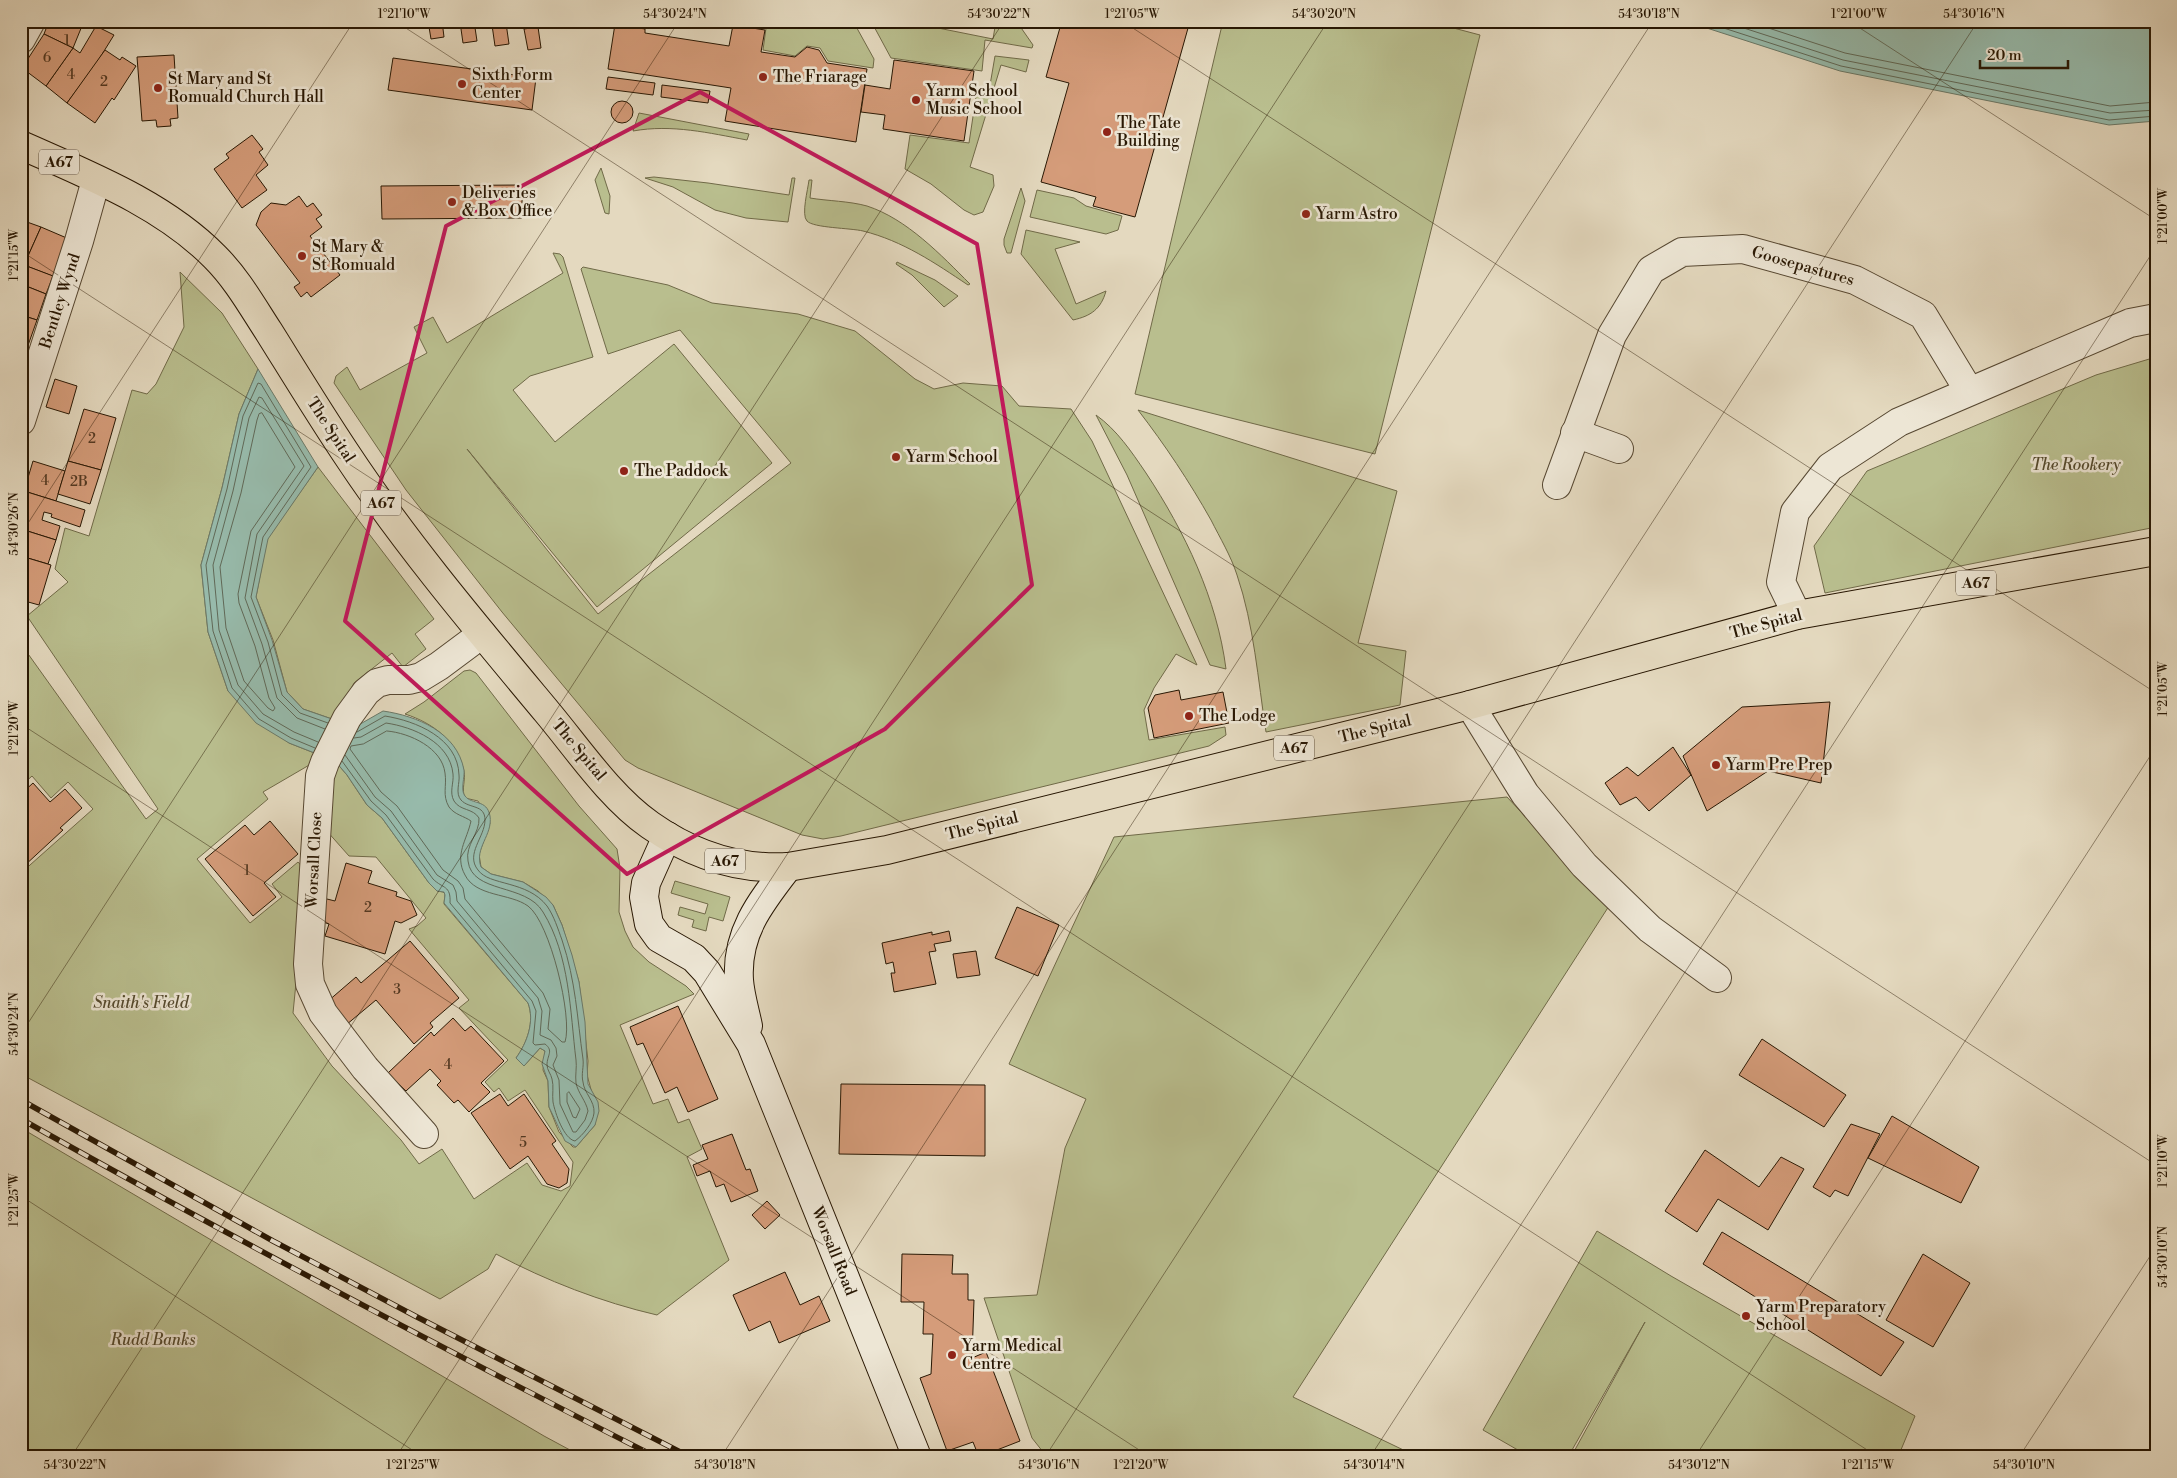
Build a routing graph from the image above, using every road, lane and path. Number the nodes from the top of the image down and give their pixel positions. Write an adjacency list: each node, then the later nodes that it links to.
1 (31, 21): 2 (street)
2 (21, 39)
3 (21, 145): 4 (main road, A67)
4 (96, 180): 7 (street, Bentley Wynd); 13 (main road, The Spital / A67)
5 (2156, 318): 6 (street)
6 (1969, 391): 8 (street, Goosepastures); 12 (street)
7 (21, 421)
8 (1575, 433): 9 (street); 10 (street, Goosepastures)
9 (1619, 449)
10 (1557, 484)
11 (2156, 551): 12 (main road, The Spital / A67)
12 (1797, 615): 14 (main road, The Spital / A67)
13 (482, 634): 15 (main road, The Spital / A67); 19 (street, Worsall Close)
14 (1470, 705): 16 (main road, The Spital / A67); 17 (street)
15 (666, 836): 16 (main road, The Spital / A67); 18 (street, Worsall Road)
16 (788, 868): 18 (street, Worsall Road)
17 (1717, 978)
18 (751, 1044): 20 (street, Worsall Road)
19 (424, 1134)
20 (917, 1457)

